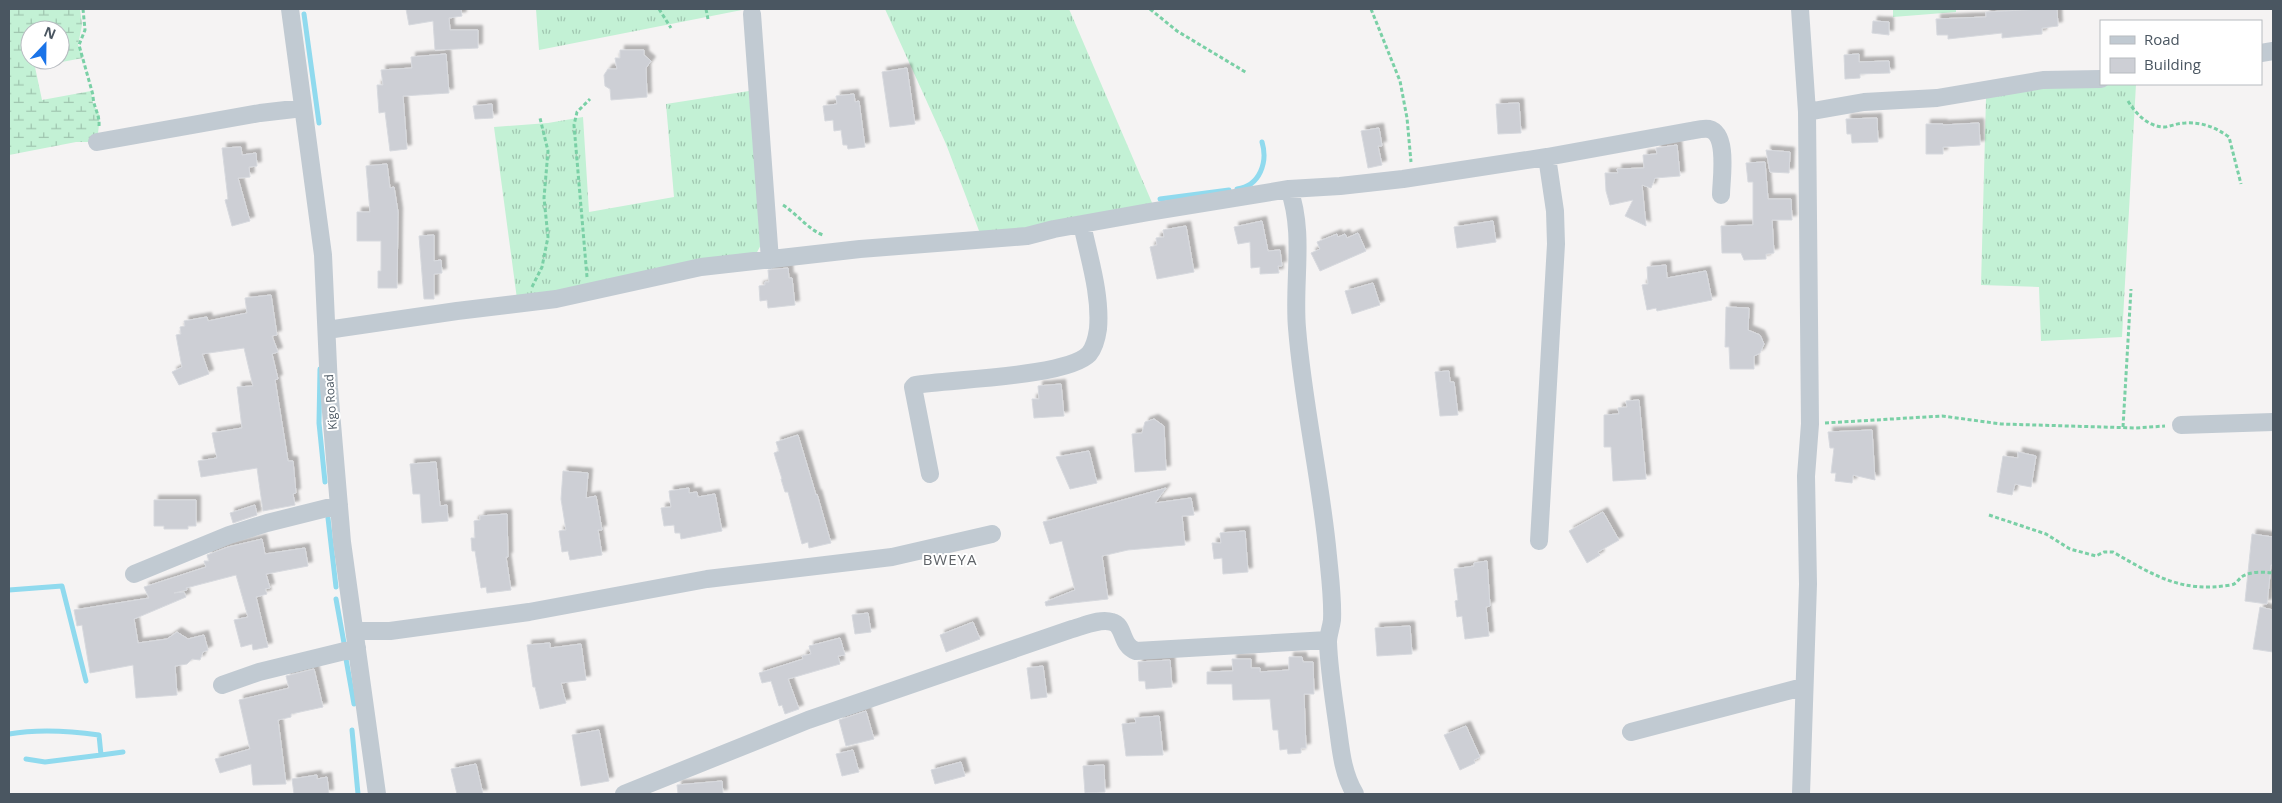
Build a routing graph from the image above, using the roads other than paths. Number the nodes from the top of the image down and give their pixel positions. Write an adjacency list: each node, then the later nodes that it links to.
1 (290, 9): 5 (street, Kigo Road)
2 (1800, 9): 6 (street)
3 (752, 14): 12 (street)
4 (2100, 79): 6 (street)
5 (303, 108): 7 (street); 13 (street, Kigo Road)
6 (1807, 112): 24 (street)
7 (97, 142)
8 (1547, 157): 9 (street); 10 (street); 19 (street)
9 (1289, 189): 11 (street); 22 (street)
10 (1721, 195)
11 (1082, 224): 12 (street); 16 (street)
12 (770, 260): 13 (street)
13 (327, 330): 17 (street, Kigo Road)
14 (2273, 422): 15 (street)
15 (2181, 424)
16 (930, 474)
17 (339, 505): 20 (street); 21 (street, Kigo Road)
18 (992, 534): 21 (street)
19 (1539, 541)
20 (134, 574)
21 (356, 640): 23 (street); 26 (street, Kigo Road)
22 (1328, 640): 27 (street); 28 (street)
23 (222, 685)
24 (1804, 687): 25 (street); 29 (street)
25 (1631, 732)
26 (377, 794)
27 (624, 794)
28 (1354, 794)
29 (1801, 794)

